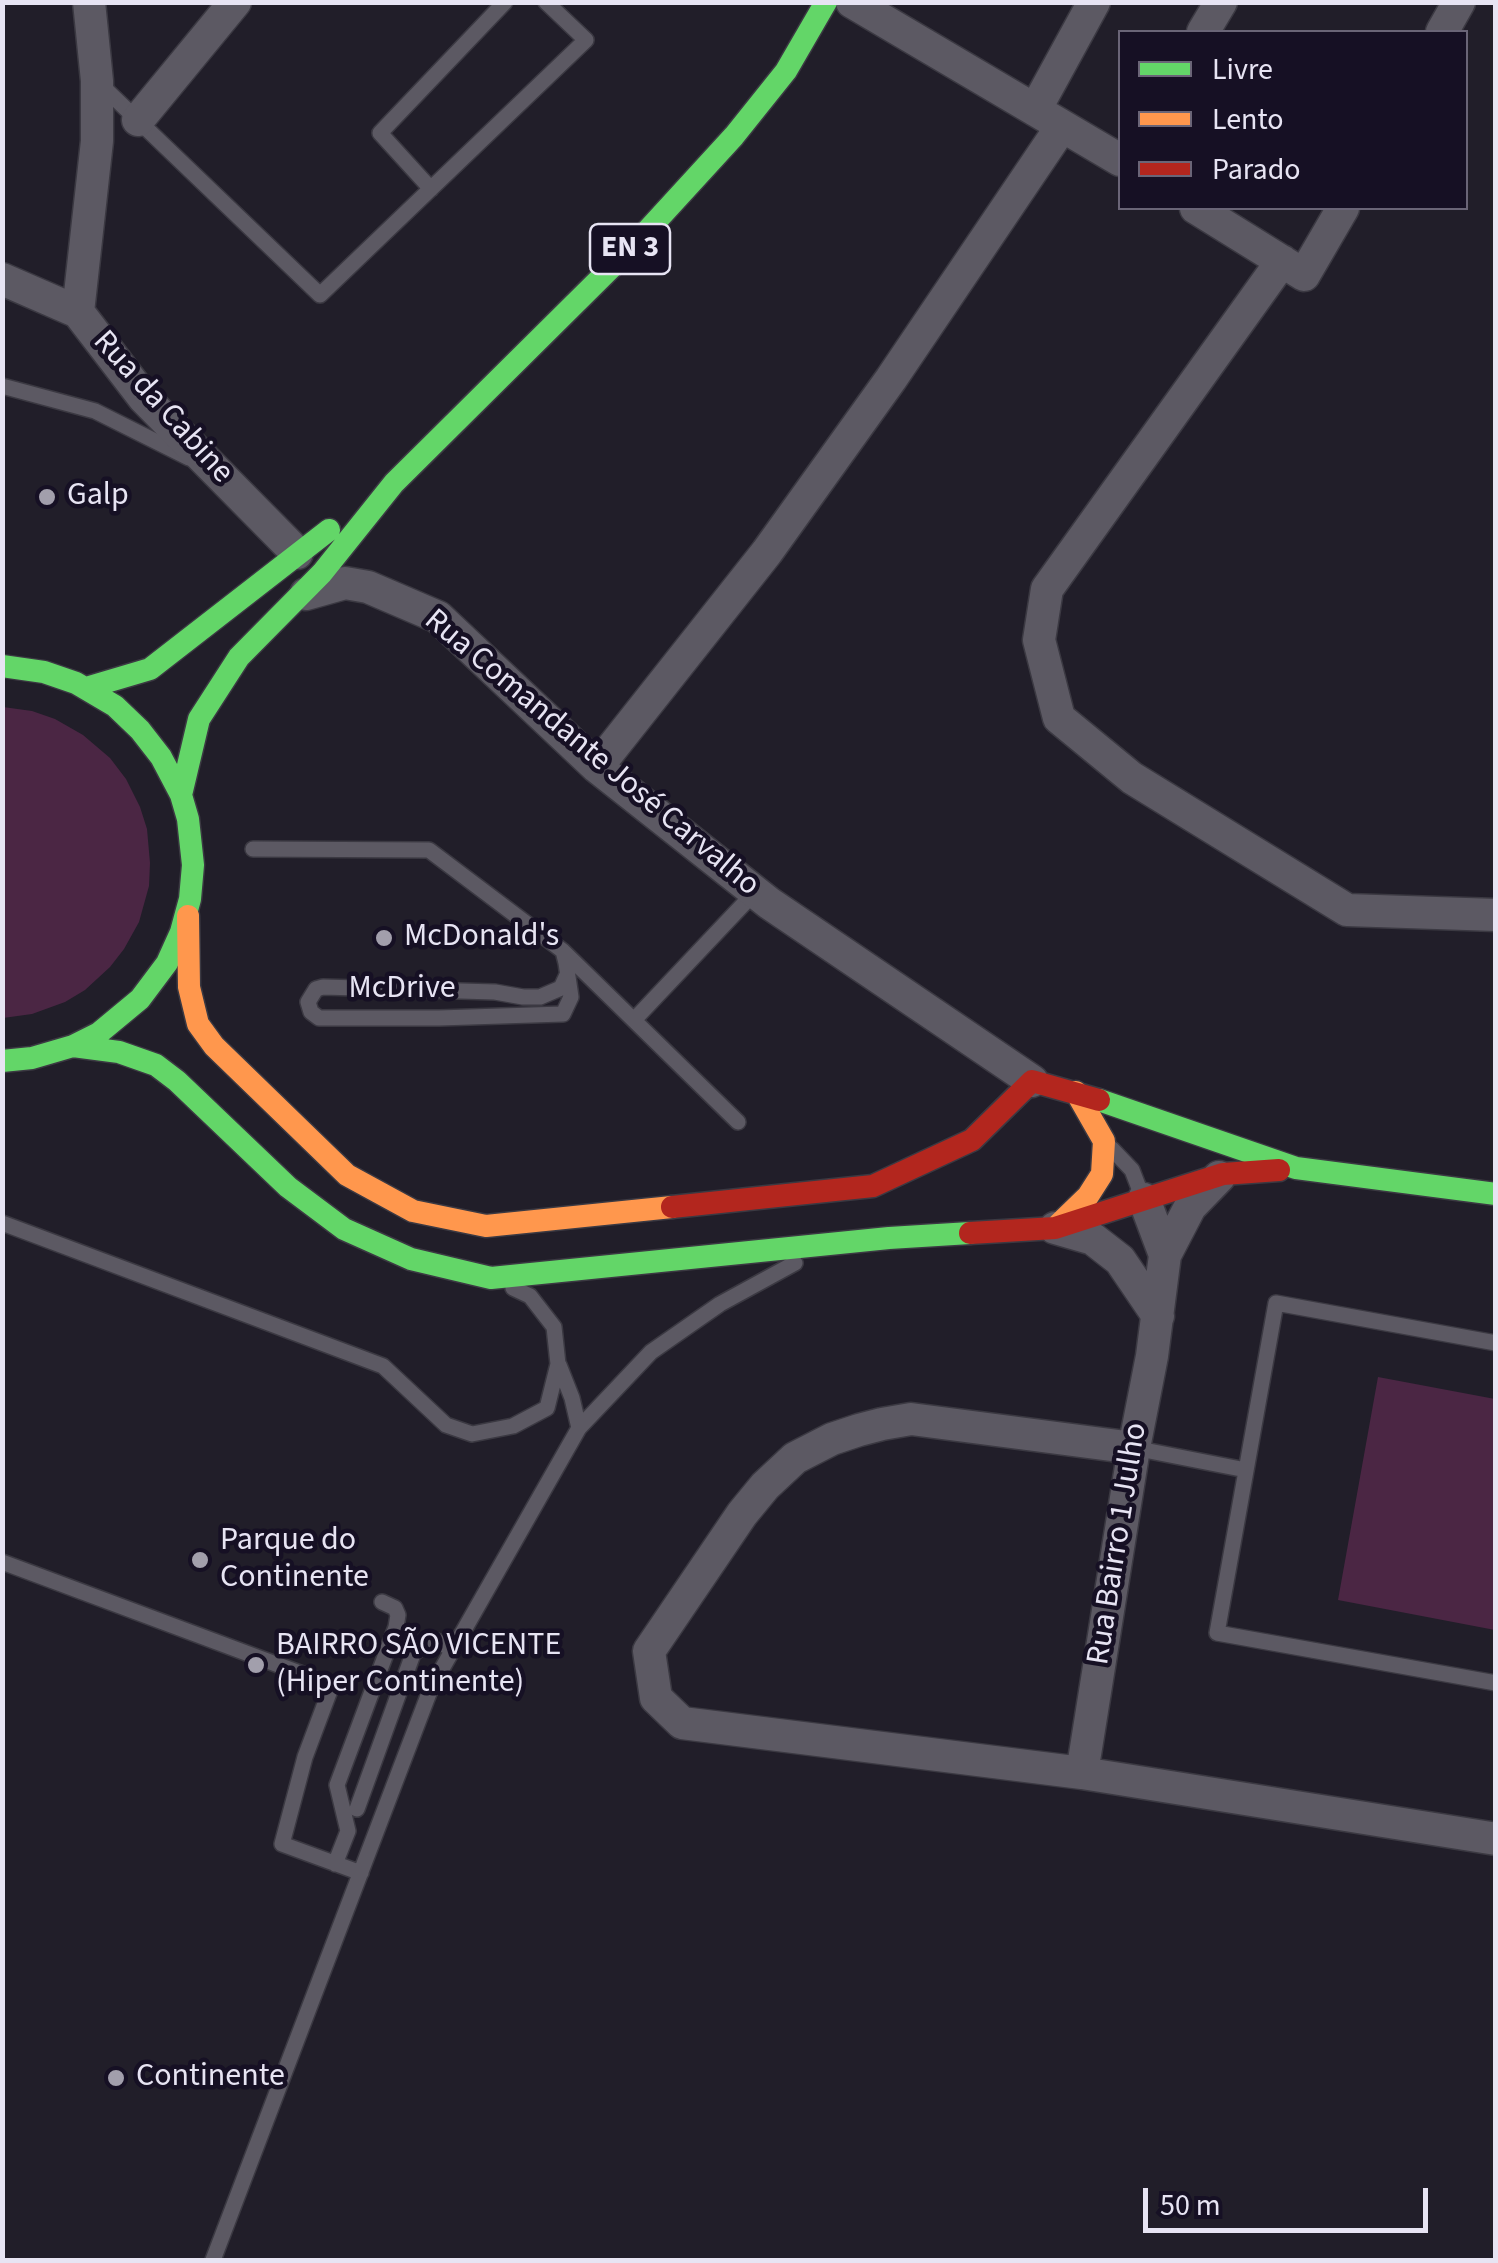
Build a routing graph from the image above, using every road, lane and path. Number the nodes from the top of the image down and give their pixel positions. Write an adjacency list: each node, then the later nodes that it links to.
1 (89, 2): 12 (street, Rua da Cabine)
2 (235, 2): 14 (street)
3 (505, 2): 16 (lane)
4 (546, 2): 16 (lane)
5 (826, 2): 24 (street, EN 3)
6 (852, 2): 13 (street)
7 (1094, 2): 13 (street)
8 (1222, 2): 10 (street)
9 (1459, 2): 11 (street)
10 (1205, 30)
11 (1443, 30)
12 (97, 81): 14 (lane); 21 (street, Rua da Cabine)
13 (1049, 118): 15 (street); 29 (street)
14 (138, 120): 16 (lane)
15 (1118, 159)
16 (431, 189)
17 (1199, 210): 19 (street)
18 (1342, 210): 19 (street)
19 (1282, 260): 34 (street)
20 (2, 279): 21 (street)
21 (78, 312): 23 (street, Rua da Cabine)
22 (2, 386): 23 (lane)
23 (216, 471): 25 (street, Rua da Cabine)
24 (394, 483): 25 (street, EN 3); 26 (street, EN 3)
25 (298, 554): 28 (street, EN 3)
26 (298, 598): 29 (street, Rua Comandante José Carvalho); 30 (street, EN 3)
27 (2, 666): 28 (street, EN 3)
28 (86, 688): 30 (street, EN 3)
29 (597, 767): 32 (street, Rua Comandante José Carvalho)
30 (181, 795): 33 (street, EN 3)
31 (253, 849): 35 (lane)
32 (754, 892): 37 (lane); 40 (street, Rua Comandante José Carvalho)
33 (188, 910): 38 (street, EN 3); 40 (street)
34 (1496, 916)
35 (562, 951): 36 (lane); 37 (lane)
36 (568, 975): 36 (lane, McDrive)
37 (634, 1020): 42 (lane)
38 (73, 1046): 39 (street, EN 3); 52 (street, Rua Comandante José Carvalho)
39 (2, 1061)
40 (1032, 1081): 41 (street, Rua Comandante José Carvalho)
41 (1076, 1092): 43 (street); 44 (street, Rua Comandante José Carvalho)
42 (738, 1122)
43 (1104, 1141): 47 (lane); 49 (street)
44 (1296, 1168): 45 (street, Rua Comandante José Carvalho); 46 (street, Rua Comandante José Carvalho)
45 (1223, 1174): 47 (street, Rua Comandante José Carvalho); 51 (street)
46 (1496, 1194)
47 (1144, 1199): 49 (street, Rua Comandante José Carvalho); 51 (street)
48 (2, 1223): 55 (lane)
49 (1054, 1228): 50 (street, Rua Comandante José Carvalho); 53 (street)
50 (831, 1244): 52 (street, Rua Comandante José Carvalho); 56 (lane)
51 (1165, 1255): 53 (street, Rua Bairro 1 Julho)
52 (491, 1278): 55 (lane)
53 (1158, 1316): 57 (street, Rua Bairro 1 Julho)
54 (1496, 1343): 58 (lane)
55 (558, 1364): 56 (lane)
56 (580, 1428): 61 (lane)
57 (1134, 1448): 58 (lane); 63 (street, Rua Bairro 1 Julho); 63 (street)
58 (1246, 1470): 62 (lane)
59 (2, 1562): 66 (lane)
60 (382, 1602): 66 (lane)
61 (454, 1650): 64 (lane); 67 (lane)
62 (1496, 1683)
63 (1082, 1773): 65 (street)
64 (357, 1808)
65 (1496, 1839)
66 (335, 1864): 67 (lane)
67 (361, 1873): 68 (lane)
68 (213, 2260)

